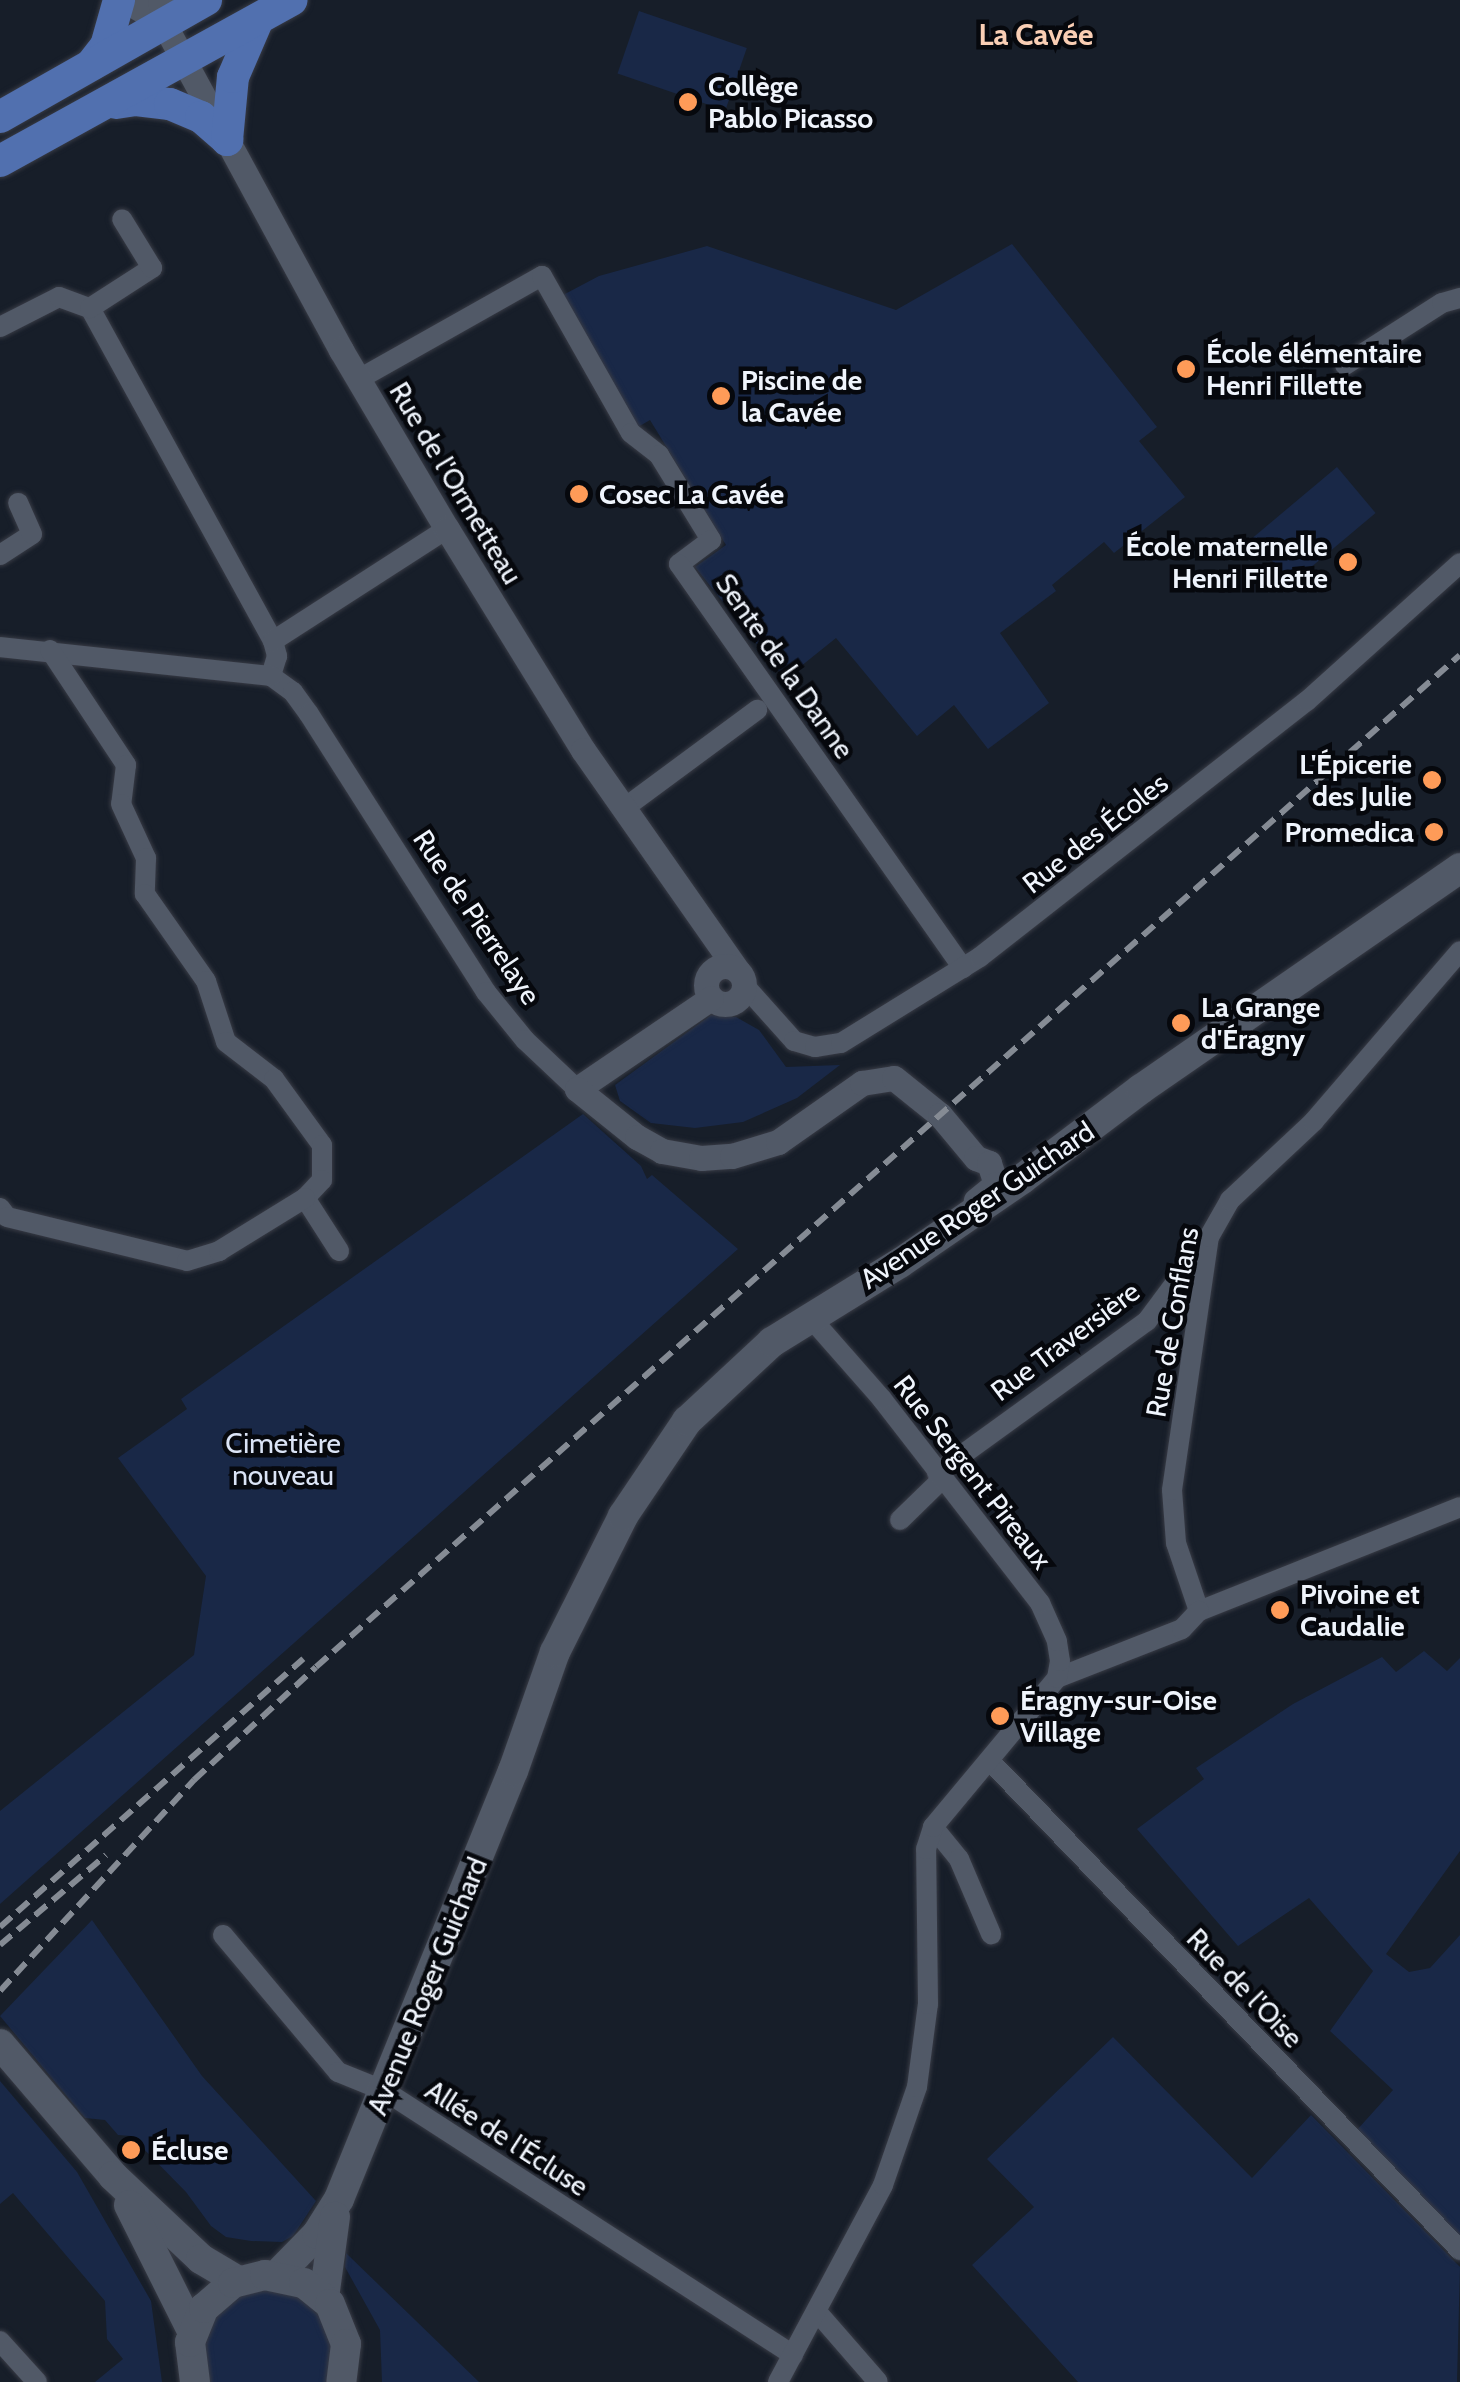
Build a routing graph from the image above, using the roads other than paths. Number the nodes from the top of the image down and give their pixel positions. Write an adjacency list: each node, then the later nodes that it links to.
1 (120, 0): 8 (main road)
2 (134, 0): 6 (street, Rue de l'Ormetteau)
3 (206, 0): 6 (main road)
4 (292, 0): 5 (main road)
5 (245, 10): 7 (main road); 11 (main road)
6 (162, 12): 7 (street, Rue de l'Ormetteau); 8 (main road); 9 (main road)
7 (186, 60): 9 (main road); 11 (street, Rue de l'Ormetteau)
8 (88, 68): 10 (main road)
9 (102, 106): 11 (main road); 12 (main road)
10 (0, 117)
11 (226, 140): 18 (street, Rue de l'Ormetteau)
12 (0, 161)
13 (122, 220): 15 (street)
14 (1460, 298): 17 (street)
15 (90, 308): 16 (street); 23 (street)
16 (0, 327)
17 (1345, 365)
18 (359, 379): 20 (street, Rue de l'Ormetteau); 32 (street, Sente de la Danne)
19 (18, 503): 21 (street)
20 (446, 529): 23 (street); 28 (street, Rue de l'Ormetteau)
21 (0, 556)
22 (1460, 563): 32 (street, Rue des Écoles)
23 (273, 641): 26 (street)
24 (0, 648): 25 (street)
25 (50, 650): 26 (street); 37 (street)
26 (271, 676): 35 (street, Rue de Pierrelaye)
27 (757, 710): 28 (street, Sente de la Danne)
28 (623, 809): 30 (street, Rue de l'Ormetteau)
29 (1460, 868): 36 (main road, Avenue Roger Guichard)
30 (700, 922): 33 (street, Rue de l'Ormetteau); 34 (street, Rue de l'Ormetteau)
31 (1460, 951): 39 (street, Rue de Conflans)
32 (963, 968): 33 (street, Rue des Écoles)
33 (740, 978): 34 (street)
34 (710, 987): 35 (street)
35 (577, 1089): 36 (street, Rue de Pierrelaye)
36 (990, 1178): 41 (main road, Avenue Roger Guichard); 41 (main road, Avenue Roger Guichard)
37 (306, 1198): 38 (street); 40 (street)
38 (0, 1208)
39 (1209, 1237): 42 (street, Rue Traversière); 45 (street, Rue de Conflans)
40 (339, 1251)
41 (810, 1316): 42 (street, Rue Sergent Pireaux); 52 (main road, Avenue Roger Guichard)
42 (939, 1476): 44 (street, Rue Traversière); 46 (street, Rue Sergent Pireaux)
43 (1460, 1507): 45 (street)
44 (900, 1520)
45 (1199, 1611): 46 (street)
46 (1057, 1678): 47 (street)
47 (991, 1762): 48 (street); 55 (street, Rue de l'Oise)
48 (933, 1827): 49 (street); 59 (street)
49 (991, 1934)
50 (223, 1935): 52 (street, Allée de l'Écluse)
51 (0, 2044): 53 (main road)
52 (385, 2091): 54 (main road, Avenue Roger Guichard); 62 (street, Allée de l'Écluse)
53 (112, 2176): 57 (main road); 60 (main road)
54 (339, 2199): 56 (main road, Avenue Roger Guichard); 58 (main road, Avenue Roger Guichard)
55 (1460, 2250)
56 (277, 2275): 57 (main road); 58 (main road)
57 (238, 2280): 60 (main road)
58 (324, 2298): 63 (main road)
59 (818, 2313): 62 (street); 67 (street)
60 (192, 2332): 65 (main road)
61 (0, 2341): 64 (street)
62 (793, 2354): 66 (street)
63 (343, 2381)
64 (38, 2382)
65 (195, 2382)
66 (778, 2382)
67 (878, 2382)

